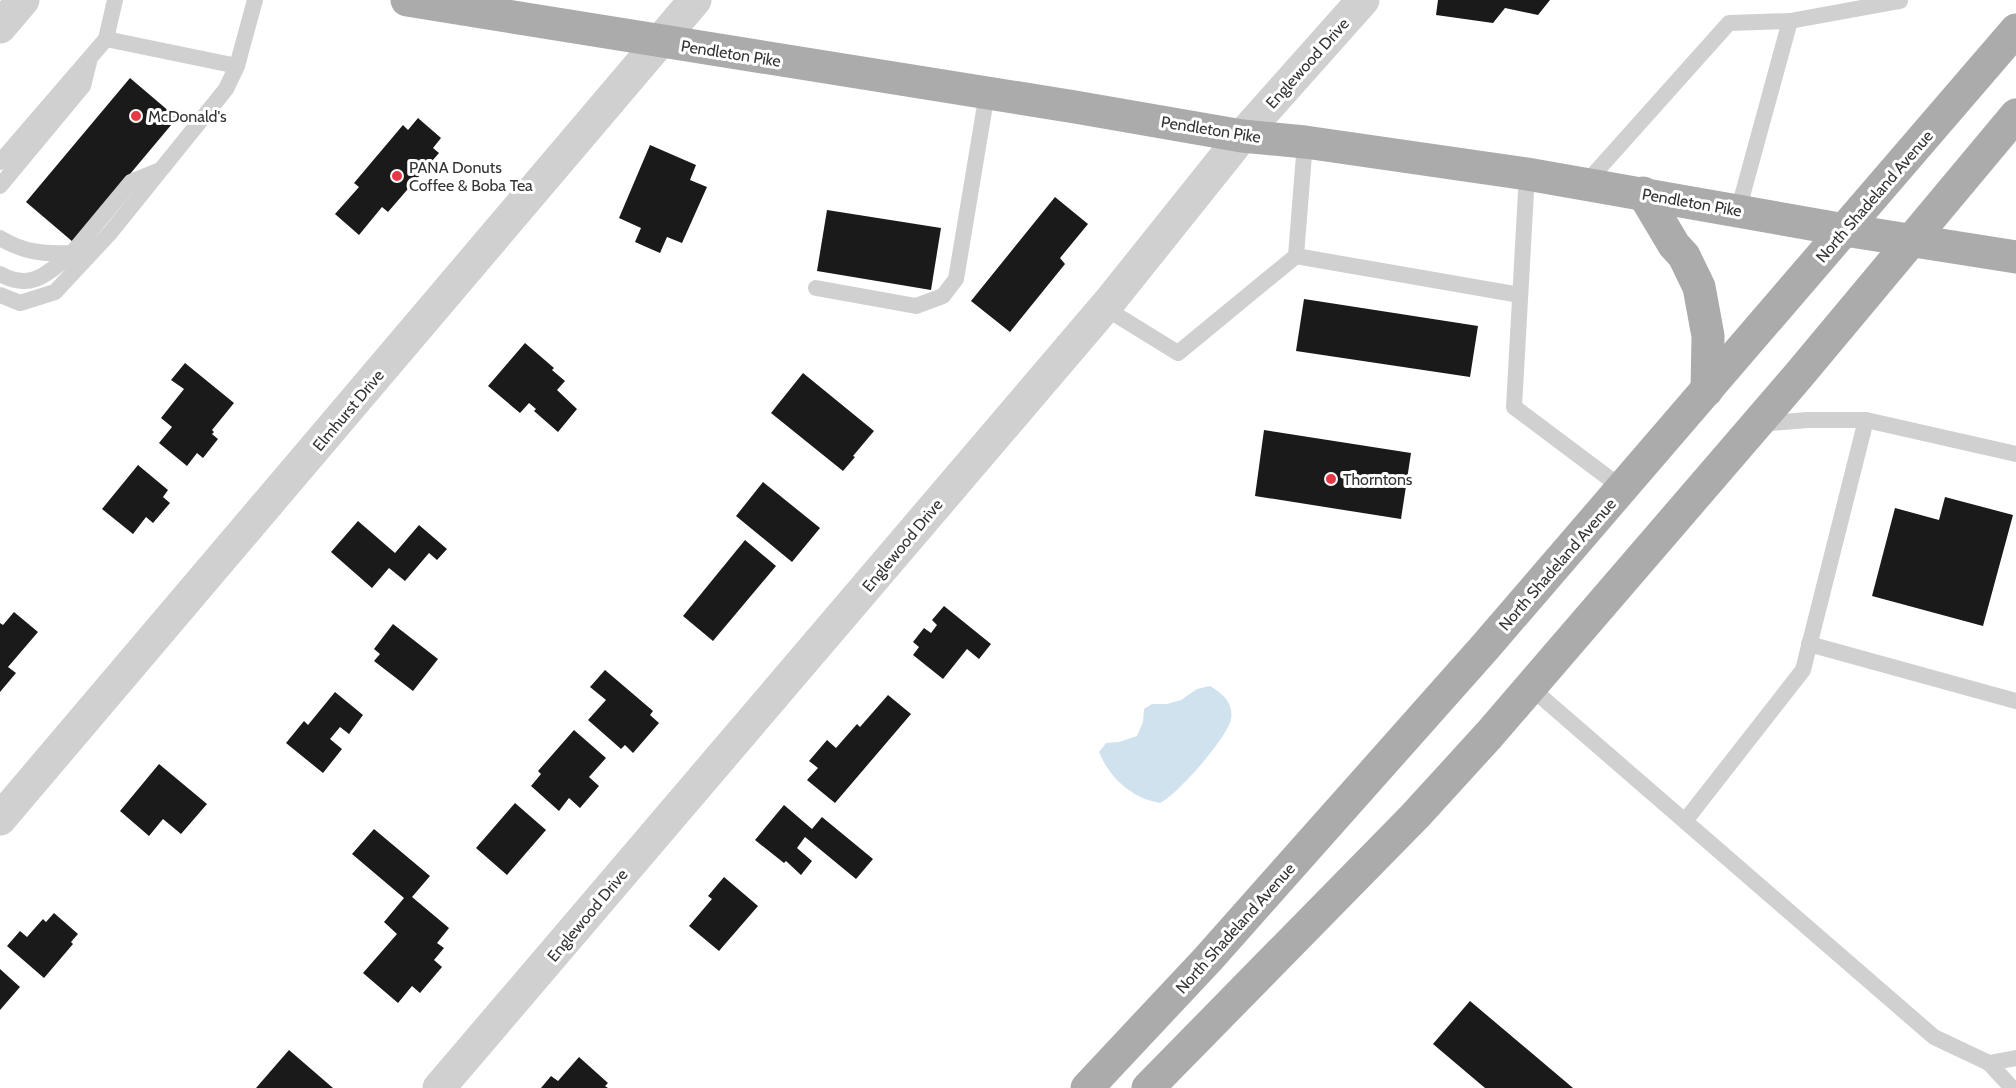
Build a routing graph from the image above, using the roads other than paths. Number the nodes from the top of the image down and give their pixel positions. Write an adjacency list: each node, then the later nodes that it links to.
1 (23, 0): 9 (street)
2 (115, 0): 11 (lane)
3 (255, 0): 14 (lane)
4 (407, 0): 12 (main road, Pendleton Pike)
5 (695, 0): 12 (street, Elmhurst Drive)
6 (1363, 0): 17 (street, Englewood Drive)
7 (1900, 1): 8 (lane)
8 (1790, 21): 22 (lane); 25 (lane)
9 (0, 27)
10 (2016, 30): 26 (main road, North Shadeland Avenue)
11 (106, 39): 13 (lane); 14 (lane)
12 (660, 41): 15 (main road, Pendleton Pike); 45 (street, Elmhurst Drive)
13 (89, 58): 19 (lane); 23 (lane)
14 (237, 66): 20 (lane)
15 (987, 93): 17 (main road, Pendleton Pike); 33 (lane)
16 (2016, 115): 28 (main road)
17 (1242, 135): 18 (main road, Pendleton Pike); 36 (street, Englewood Drive)
18 (1305, 142): 21 (main road, Pendleton Pike); 30 (lane)
19 (0, 162)
20 (160, 170): 29 (lane); 34 (lane)
21 (1527, 174): 22 (main road, Pendleton Pike); 35 (lane)
22 (1585, 184): 24 (main road, Pendleton Pike)
23 (0, 186)
24 (1642, 193): 25 (main road, Pendleton Pike); 37 (main road)
25 (1738, 211): 26 (main road, Pendleton Pike)
26 (1845, 230): 28 (main road, Pendleton Pike); 37 (main road, North Shadeland Avenue)
27 (0, 238): 29 (lane)
28 (1912, 240): 31 (main road, Pendleton Pike); 39 (main road)
29 (72, 253): 32 (lane)
30 (1296, 256): 35 (lane); 36 (lane)
31 (2016, 257)
32 (0, 274)
33 (816, 288)
34 (0, 295)
35 (1520, 295): 41 (lane)
36 (1105, 308): 49 (street, Englewood Drive)
37 (1707, 390): 41 (main road, North Shadeland Avenue)
38 (1866, 420): 39 (lane); 40 (lane); 42 (lane)
39 (1756, 424): 43 (main road)
40 (2016, 454)
41 (1622, 488): 50 (main road, North Shadeland Avenue)
42 (1809, 644): 44 (lane); 46 (lane)
43 (1530, 687): 46 (lane); 51 (main road)
44 (2016, 701)
45 (0, 819)
46 (1685, 821): 48 (lane)
47 (2016, 1058): 48 (lane)
48 (1989, 1063): 52 (lane)
49 (439, 1088)
50 (1087, 1088)
51 (1148, 1088)
52 (2012, 1088)

